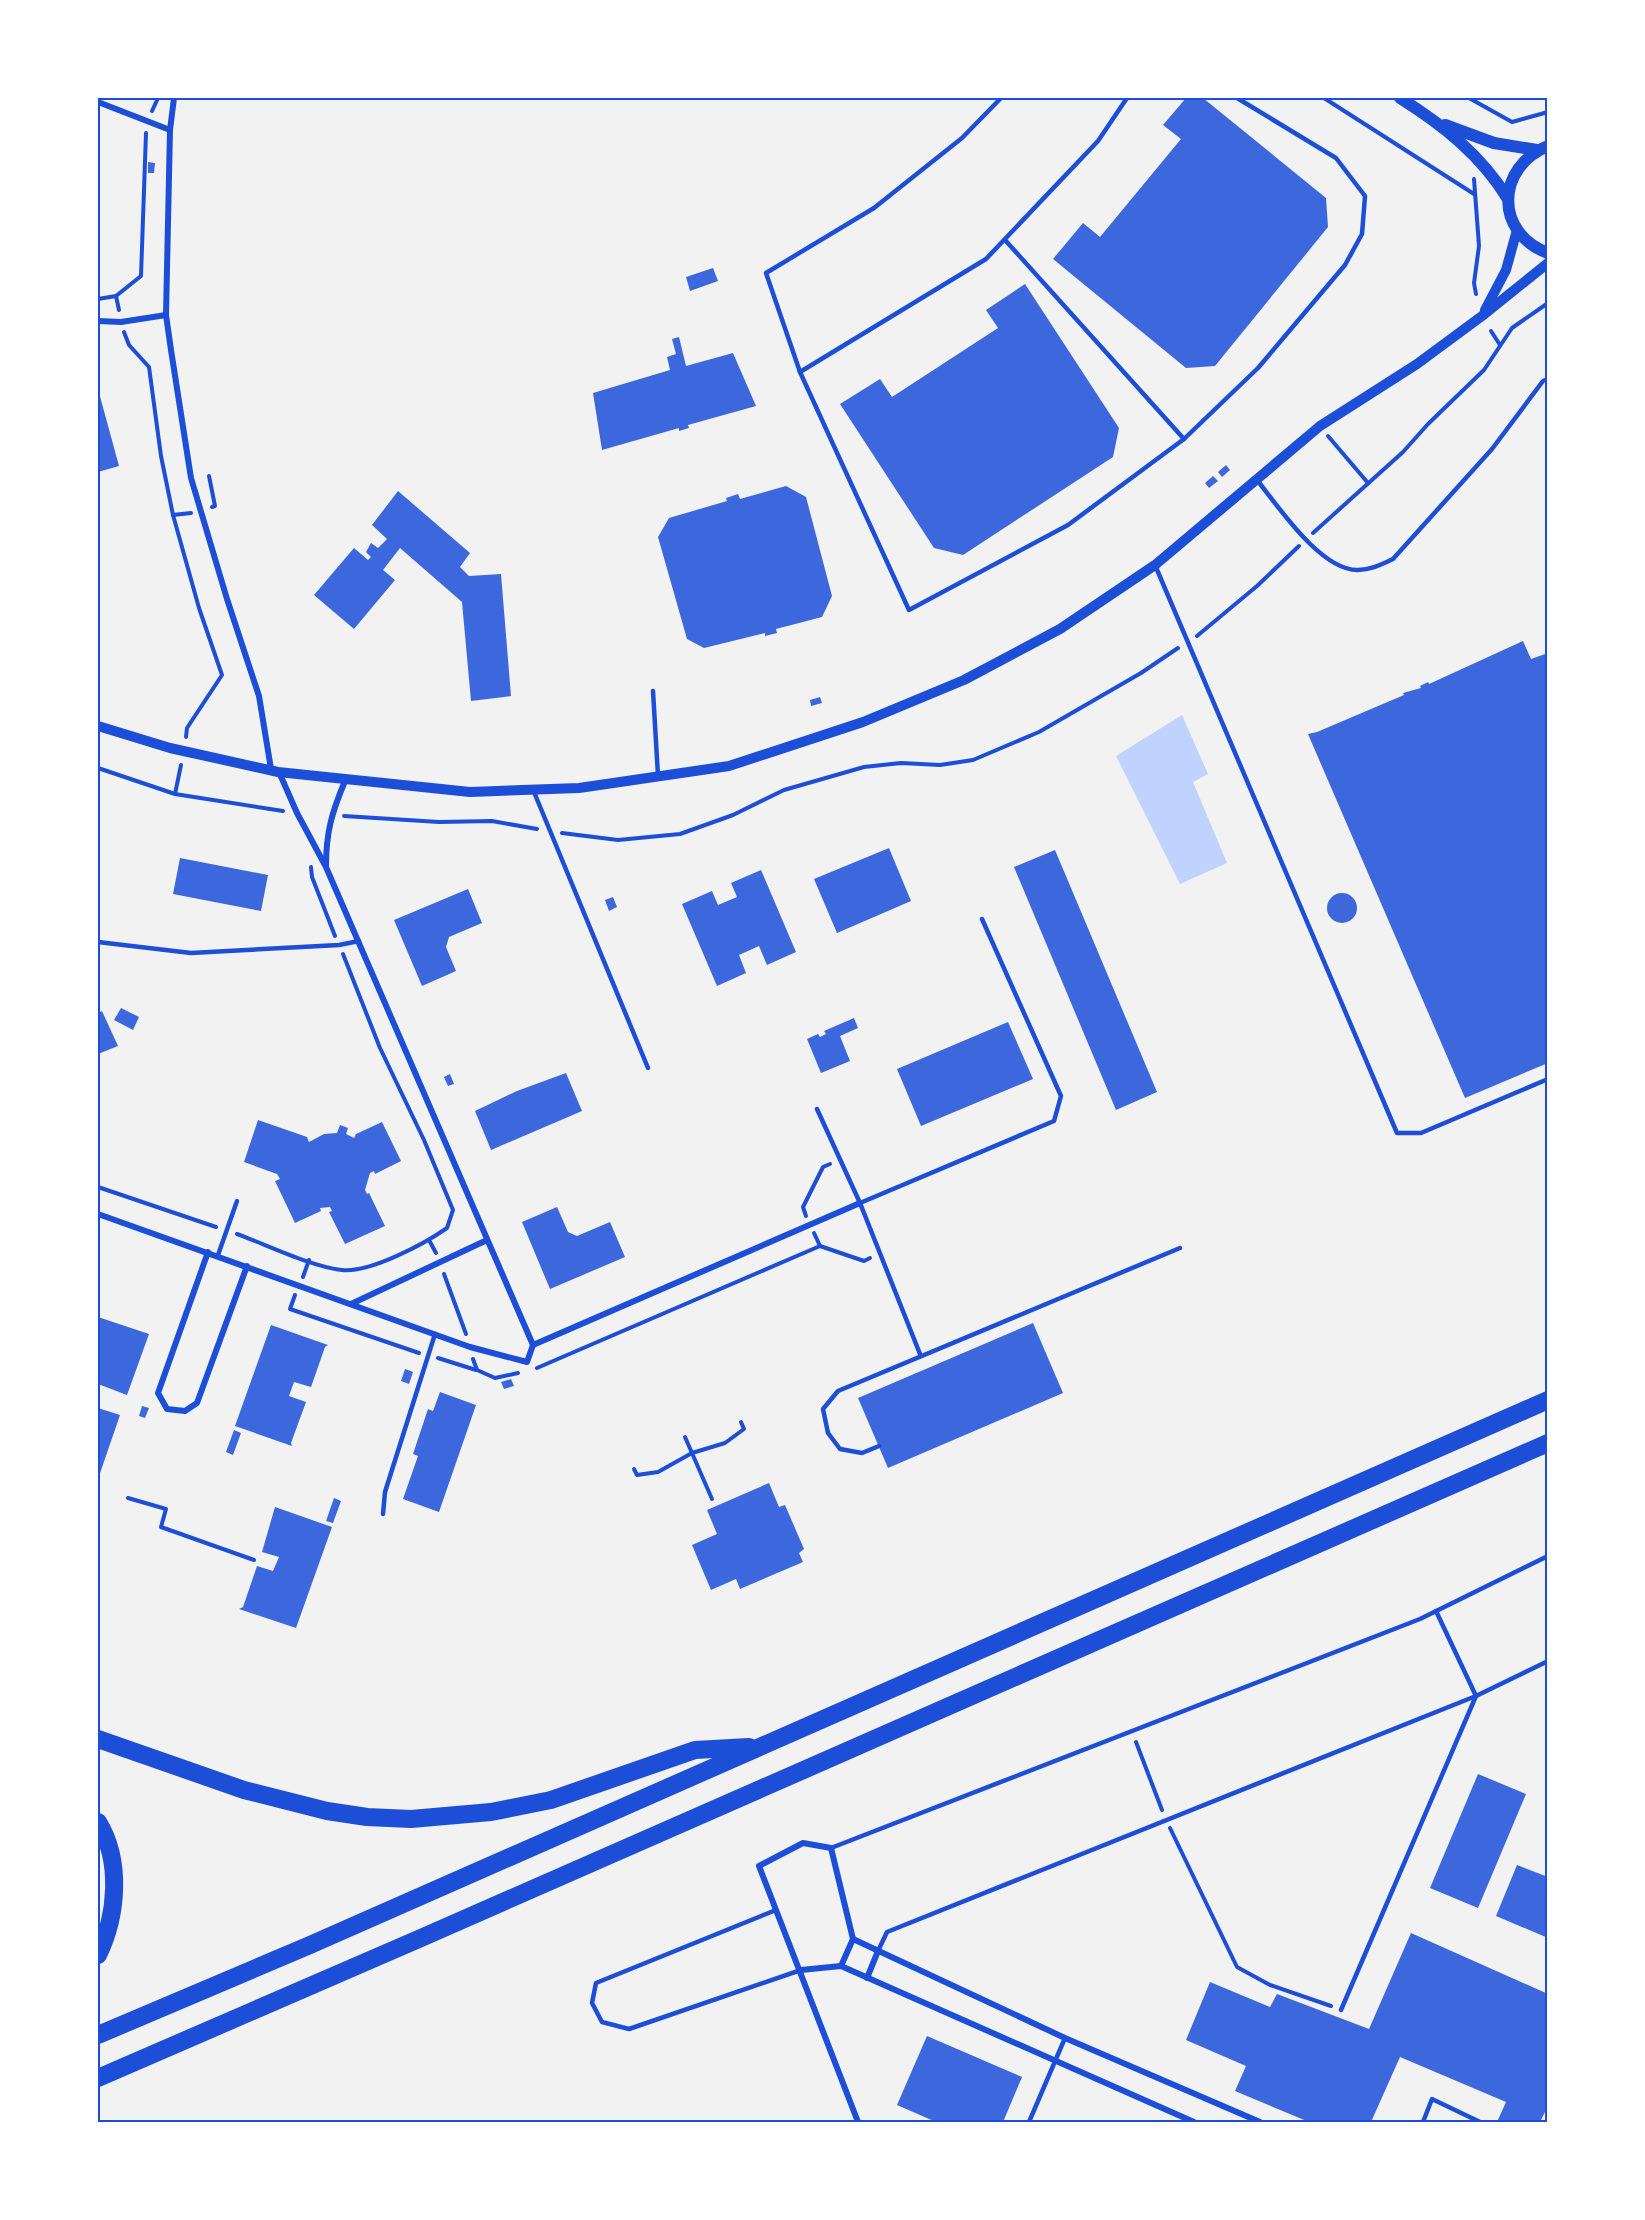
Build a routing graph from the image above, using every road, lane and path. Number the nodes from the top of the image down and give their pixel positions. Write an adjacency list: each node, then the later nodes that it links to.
1 (174, 98): 12 (street)
2 (1001, 98): 33 (lane)
3 (1127, 98): 20 (lane)
4 (1237, 98): 36 (lane)
5 (1324, 98): 17 (path)
6 (1400, 98): 10 (main road)
7 (1469, 98): 11 (path)
8 (98, 102): 12 (street)
9 (1548, 112): 11 (path)
10 (1438, 122): 14 (main road); 18 (main road)
11 (1512, 122): 13 (path)
12 (170, 130): 27 (street)
13 (1504, 130)
14 (1542, 148): 18 (main road)
15 (143, 174): 23 (path)
16 (1475, 176): 17 (path)
17 (1474, 194): 25 (path)
18 (1508, 199): 19 (main road)
19 (1516, 230): 21 (main road); 28 (street)
20 (1005, 240): 33 (lane); 36 (lane)
21 (1548, 253)
22 (1548, 263): 28 (street)
23 (116, 296): 24 (path); 30 (path)
24 (98, 299)
25 (1477, 300)
26 (1548, 303): 32 (path)
27 (166, 315): 30 (street); 40 (street)
28 (1482, 316): 35 (street)
29 (98, 321): 30 (street)
30 (121, 322): 41 (path)
31 (1491, 331): 32 (path)
32 (1500, 345): 39 (path)
33 (800, 372): 36 (lane)
34 (1548, 379): 42 (lane)
35 (1320, 426): 38 (street); 39 (path)
36 (1184, 439)
37 (209, 476): 40 (path)
38 (1256, 480): 42 (lane); 43 (street)
39 (1368, 483): 42 (path)
40 (200, 511): 41 (path); 49 (street)
41 (173, 515): 47 (path)
42 (1306, 540): 44 (path)
43 (1155, 565): 44 (lane); 50 (street)
44 (1188, 641): 56 (path); 64 (lane)
45 (653, 691): 50 (lane)
46 (98, 726): 47 (street)
47 (183, 750): 49 (street); 53 (path)
48 (98, 768): 53 (path)
49 (275, 770): 51 (street); 54 (street)
50 (658, 776): 52 (street)
51 (345, 781): 52 (street); 55 (street)
52 (533, 789): 56 (lane)
53 (175, 794): 54 (path)
54 (297, 813): 58 (street)
55 (331, 815): 56 (path); 58 (street)
56 (551, 831): 63 (lane)
57 (311, 860): 62 (path)
58 (326, 867): 60 (street)
59 (982, 919): 68 (lane)
60 (359, 941): 62 (lane); 72 (street)
61 (98, 942): 62 (lane)
62 (339, 945): 71 (path)
63 (648, 1068)
64 (1548, 1080)
65 (817, 1109): 68 (lane)
66 (98, 1187): 70 (path)
67 (237, 1201): 70 (lane)
68 (860, 1203): 76 (lane); 84 (street)
69 (98, 1214): 75 (street)
70 (226, 1230): 77 (lane); 78 (path)
71 (429, 1240): 78 (path); 79 (path)
72 (487, 1240): 79 (street); 84 (street)
73 (820, 1246): 76 (path)
74 (1180, 1248): 86 (lane)
75 (208, 1252): 77 (street); 80 (street)
76 (880, 1254): 86 (lane)
77 (218, 1255): 80 (street)
78 (309, 1260): 81 (path)
79 (441, 1262): 82 (street); 85 (path)
80 (247, 1266): 81 (street)
81 (300, 1286): 82 (street); 87 (path)
82 (351, 1304): 83 (street)
83 (435, 1334): 85 (street); 87 (lane)
84 (533, 1345): 85 (street)
85 (470, 1347): 89 (path)
86 (920, 1354): 96 (lane)
87 (428, 1355): 89 (path); 101 (lane)
88 (536, 1368): 90 (path)
89 (477, 1370): 91 (path)
90 (528, 1371)
91 (521, 1373)
92 (1548, 1400): 109 (highway)
93 (741, 1422): 97 (path)
94 (685, 1437): 97 (path)
95 (1548, 1443): 124 (highway)
96 (879, 1446)
97 (692, 1453): 98 (path); 100 (path)
98 (634, 1469)
99 (128, 1498): 103 (path)
100 (712, 1499)
101 (383, 1514)
102 (1548, 1556): 104 (lane)
103 (254, 1560)
104 (1436, 1611): 106 (lane); 107 (lane)
105 (1548, 1661): 106 (lane)
106 (1476, 1696): 110 (lane); 120 (lane)
107 (1133, 1732): 110 (path); 112 (lane)
108 (98, 1739): 109 (highway)
109 (760, 1746): 121 (highway)
110 (1166, 1820): 115 (lane); 120 (path)
111 (98, 1822): 116 (highway)
112 (831, 1848): 113 (street); 114 (street)
113 (776, 1910): 118 (street); 118 (lane)
114 (853, 1939): 115 (street); 117 (street)
115 (878, 1951): 119 (street); 122 (street)
116 (98, 1956)
117 (841, 1966): 118 (street); 119 (street)
118 (801, 1970): 125 (street)
119 (867, 1978): 123 (street)
120 (1341, 2010)
121 (98, 2036)
122 (1065, 2038): 123 (lane); 128 (street)
123 (1054, 2062): 126 (lane); 127 (street)
124 (98, 2078)
125 (858, 2122)
126 (1029, 2122)
127 (1194, 2122)
128 (1260, 2122)
129 (1423, 2122): 130 (lane)
130 (1480, 2122)

